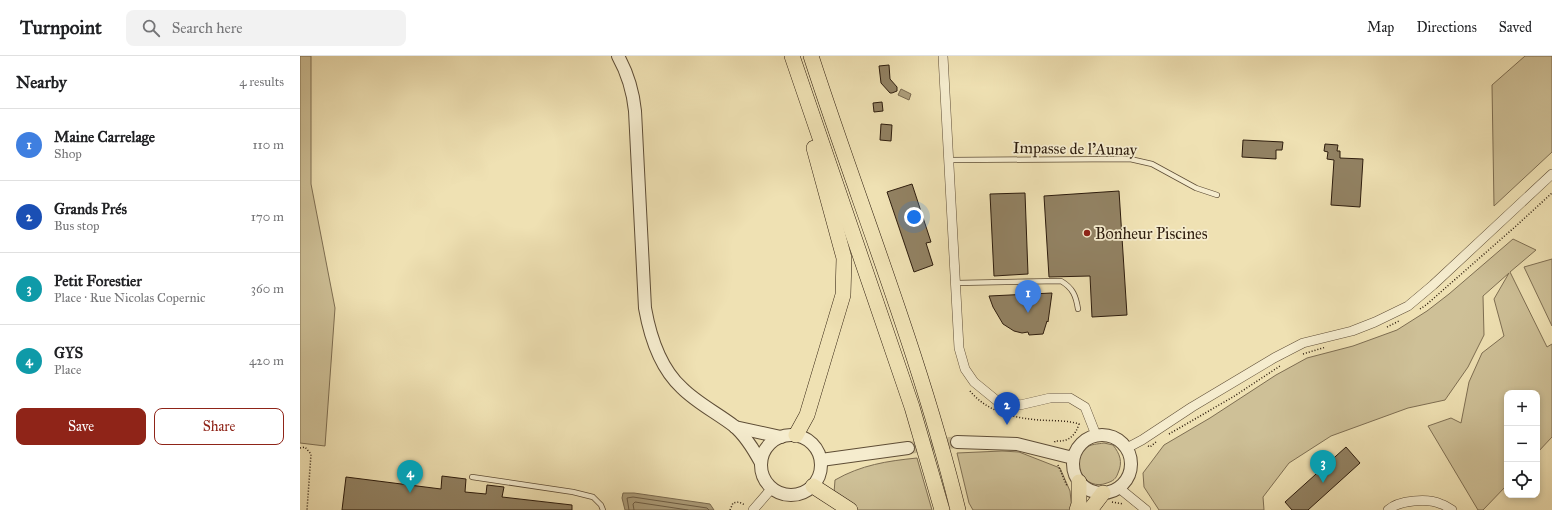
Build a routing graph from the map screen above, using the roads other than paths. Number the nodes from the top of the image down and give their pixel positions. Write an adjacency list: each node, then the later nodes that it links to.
1 (618, 56): 11 (street)
2 (789, 56): 13 (main road)
3 (792, 56): 31 (main road)
4 (811, 56): 20 (main road)
5 (942, 56): 6 (street)
6 (949, 160): 8 (lane, Impasse de l'Aunay); 9 (street)
7 (1552, 174): 16 (street)
8 (1217, 195)
9 (956, 283): 10 (lane); 12 (street)
10 (1078, 309)
11 (735, 427): 13 (street); 19 (street)
12 (1096, 435): 16 (street); 17 (street)
13 (788, 436): 18 (street); 19 (street)
14 (957, 442): 17 (street)
15 (908, 448): 18 (street)
16 (1127, 448): 25 (street)
17 (1073, 458): 22 (street)
18 (821, 460): 23 (street)
19 (761, 463): 24 (street)
20 (948, 471): 32 (main road); 33 (main road)
21 (472, 477): 28 (lane)
22 (1074, 485): 26 (street); 34 (main road)
23 (813, 486): 24 (street); 30 (main road)
24 (772, 488): 29 (street)
25 (1119, 488): 26 (street); 27 (street)
26 (1106, 498): 35 (main road)
27 (1143, 507)
28 (603, 510)
29 (753, 510)
30 (850, 510)
31 (942, 510)
32 (958, 510)
33 (964, 510)
34 (1077, 510)
35 (1090, 510)
36 (1388, 510): 37 (street)
37 (1452, 510)

